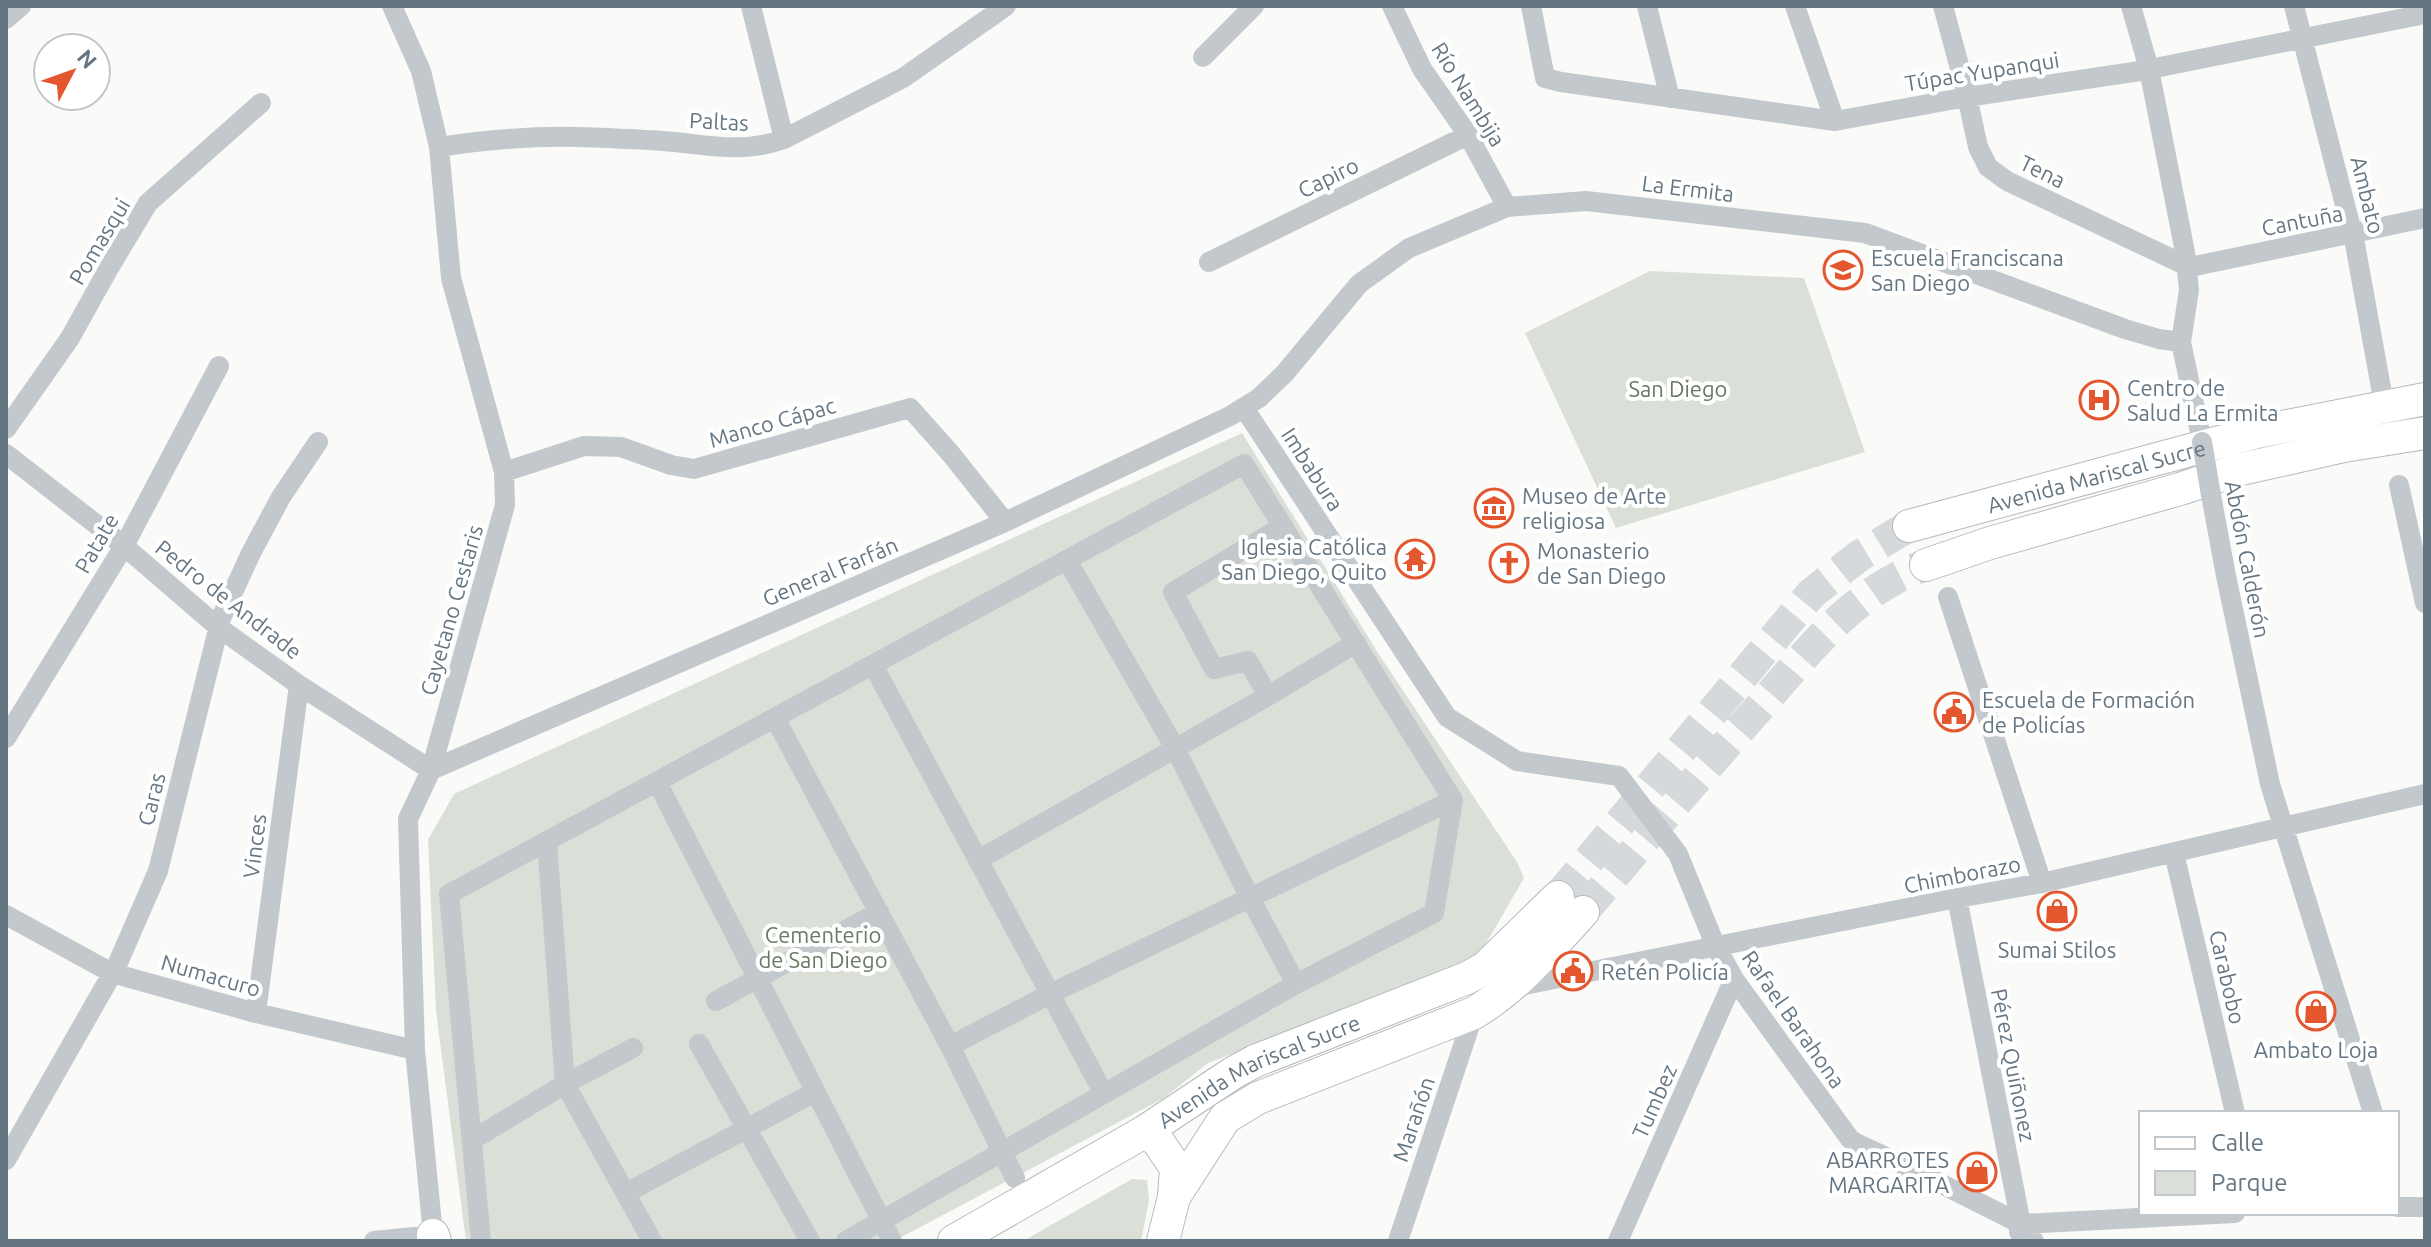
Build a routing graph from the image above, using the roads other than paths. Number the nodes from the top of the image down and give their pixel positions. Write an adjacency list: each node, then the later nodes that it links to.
1 (21, 6): 14 (street)
2 (392, 6): 24 (street, Cayetano Cestaris)
3 (751, 6): 23 (street)
4 (1006, 6): 23 (street, Paltas)
5 (1254, 6): 16 (street)
6 (1392, 6): 22 (street, Río Nambija)
7 (1531, 6): 19 (street, Túpac Yupanqui)
8 (1647, 6): 19 (street)
9 (1795, 6): 21 (street)
10 (1943, 6): 18 (street, Tena)
11 (2131, 6): 17 (street, Abdón Calderón)
12 (2294, 6): 15 (street, Ambato)
13 (2425, 14): 15 (street, Túpac Yupanqui)
14 (6, 19)
15 (2303, 40): 17 (street, Túpac Yupanqui); 27 (street, Ambato)
16 (1203, 57)
17 (2149, 69): 18 (street, Túpac Yupanqui); 29 (street, Abdón Calderón)
18 (1967, 97): 21 (street, Túpac Yupanqui); 29 (street, Tena)
19 (1670, 98): 21 (street, Túpac Yupanqui)
20 (261, 103): 35 (street, Pomasqui)
21 (1835, 121)
22 (1468, 135): 25 (street, Río Nambija); 28 (street, Capiro)
23 (784, 139): 24 (street, Paltas)
24 (439, 147): 39 (street, Cayetano Cestaris)
25 (1507, 207): 30 (street, La Ermita); 34 (street, La Ermita)
26 (2425, 218): 27 (street, Cantuña)
27 (2353, 235): 29 (street, Cantuña); 32 (street, Ambato)
28 (1209, 262)
29 (2187, 266): 30 (street, Abdón Calderón)
30 (2181, 342): 62 (street, Abdón Calderón, bridge)
31 (219, 366): 44 (street, Patate)
32 (2383, 399)
33 (2425, 399): 43 (main road, Avenida Mariscal Sucre)
34 (1244, 408): 41 (street, General Farfán); 54 (street, Imbabura)
35 (6, 429)
36 (2425, 433): 46 (main road, Avenida Mariscal Sucre)
37 (318, 442): 49 (street, Caras)
38 (6, 454): 44 (street, Pedro de Andrade)
39 (504, 472): 41 (street, Manco Cápac); 58 (street, Cayetano Cestaris)
40 (2399, 485): 48 (street)
41 (1005, 522): 58 (street, General Farfán)
42 (1283, 526): 45 (street); 50 (street); 53 (street)
43 (1909, 526)
44 (124, 546): 49 (street, Pedro de Andrade); 56 (street, Patate)
45 (1067, 560): 51 (street); 57 (street)
46 (1926, 565)
47 (1948, 597): 66 (street)
48 (2425, 603)
49 (218, 627): 52 (street, Pedro de Andrade); 72 (street, Caras)
50 (1356, 643): 53 (street); 61 (street)
51 (873, 665): 55 (street); 65 (street)
52 (299, 685): 58 (street, Pedro de Andrade); 79 (street, Vinces)
53 (1268, 696): 57 (street)
54 (1447, 717): 71 (street, Rafael Barahona)
55 (775, 718): 59 (street); 69 (street)
56 (6, 738)
57 (1175, 748): 65 (street); 67 (street)
58 (431, 770): 84 (street, Cayetano Cestaris)
59 (657, 782): 63 (street); 73 (street)
60 (2425, 794): 62 (street, Chimborazo)
61 (1453, 800): 67 (street); 75 (street)
62 (2283, 828): 64 (street, Chimborazo); 89 (street, Abdón Calderón)
63 (547, 842): 85 (street); 92 (street)
64 (2174, 853): 66 (street, Chimborazo); 88 (street, Carabobo)
65 (978, 860): 77 (street)
66 (2042, 883): 68 (street, Chimborazo)
67 (1250, 898): 75 (street); 77 (street)
68 (1957, 898): 71 (street, Chimborazo); 102 (street, Pérez Quiñonez)
69 (879, 912): 73 (street); 82 (street)
70 (6, 915): 72 (street, Numacuro)
71 (1716, 947): 74 (street, Rafael Barahona); 76 (street, Chimborazo)
72 (112, 973): 79 (street, Numacuro); 94 (street, Caras)
73 (757, 977): 78 (street); 86 (street)
74 (1734, 979): 102 (street, Rafael Barahona); 113 (street, Tumbez)
75 (1296, 984): 87 (street)
76 (1506, 989): 80 (main road, Avenida Mariscal Sucre); 91 (main road, Avenida Mariscal Sucre)
77 (1050, 994): 82 (street); 87 (street)
78 (716, 1001)
79 (256, 1013): 84 (street, Numacuro)
80 (1474, 1013): 97 (main road, Avenida Mariscal Sucre); 112 (street, Marañón)
81 (699, 1044): 90 (street)
82 (950, 1046): 93 (street)
83 (633, 1048): 85 (street)
84 (415, 1050): 103 (street, Cayetano Cestaris)
85 (565, 1084): 92 (street); 96 (street)
86 (815, 1092): 90 (street); 101 (street)
87 (1103, 1092): 93 (street)
88 (2235, 1111)
89 (2372, 1111)
90 (746, 1129): 96 (street); 107 (street)
91 (1144, 1132): 97 (main road); 110 (main road, Avenida Mariscal Sucre)
92 (472, 1140): 105 (street)
93 (1002, 1151): 95 (street); 101 (street)
94 (6, 1160)
95 (1015, 1178)
96 (626, 1193): 106 (street)
97 (1174, 1197): 111 (main road)
98 (2399, 1201): 99 (street)
99 (2425, 1207)
100 (2212, 1215): 102 (street)
101 (881, 1220): 108 (street); 109 (street)
102 (2019, 1232): 114 (street, Rafael Barahona)
103 (434, 1238): 104 (street)
104 (374, 1241)
105 (481, 1241)
106 (652, 1241)
107 (810, 1241)
108 (846, 1241)
109 (892, 1241)
110 (954, 1241)
111 (1163, 1241)
112 (1398, 1241)
113 (1618, 1241)
114 (2034, 1241)

